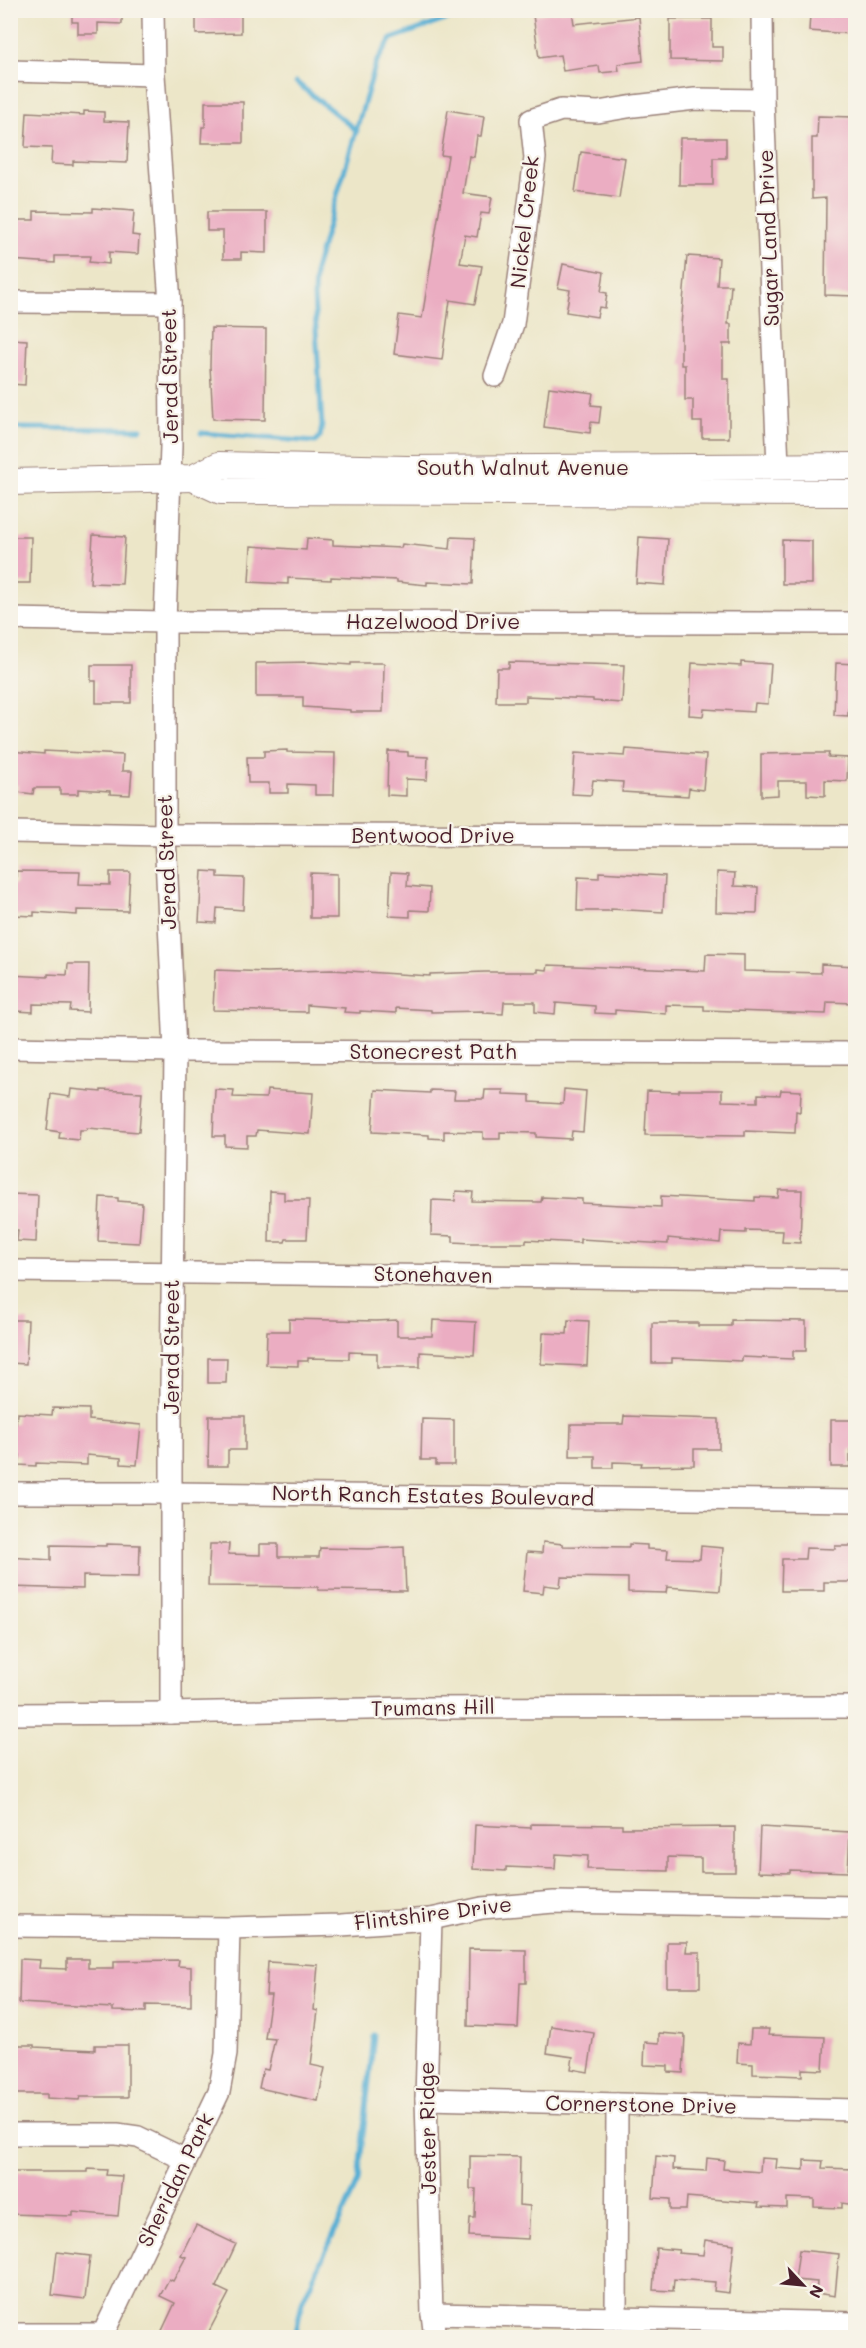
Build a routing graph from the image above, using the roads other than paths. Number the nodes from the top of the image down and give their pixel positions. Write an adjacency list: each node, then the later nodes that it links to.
1 (153, 10): 4 (street, Jerad Street)
2 (762, 10): 5 (street, Sugar Land Drive)
3 (10, 71): 4 (street)
4 (154, 75): 7 (street, Jerad Street)
5 (763, 99): 8 (street, Nickel Creek); 9 (street, Sugar Land Drive)
6 (10, 302): 7 (street)
7 (170, 303): 11 (street, Jerad Street)
8 (495, 376)
9 (778, 466): 10 (street, South Walnut Avenue); 11 (street, South Walnut Avenue)
10 (855, 466)
11 (181, 478): 12 (street, South Walnut Avenue); 13 (street, South Walnut Avenue); 15 (street, Jerad Street)
12 (10, 482)
13 (855, 493)
14 (10, 620): 15 (street, Hazelwood Drive)
15 (165, 622): 16 (street, Hazelwood Drive); 18 (street, Jerad Street)
16 (855, 623)
17 (10, 832): 18 (street, Bentwood Drive)
18 (165, 836): 19 (street, Bentwood Drive); 21 (street, Jerad Street)
19 (855, 836)
20 (10, 1048): 21 (street, Stonecrest Path)
21 (175, 1051): 22 (street, Stonecrest Path); 24 (street, Jerad Street)
22 (855, 1053)
23 (10, 1271): 24 (street, Stonehaven)
24 (172, 1272): 25 (street, Stonehaven); 27 (street, Jerad Street)
25 (855, 1280)
26 (10, 1493): 27 (street, North Ranch Estates Boulevard)
27 (171, 1493): 28 (street, North Ranch Estates Boulevard); 30 (street, Jerad Street)
28 (855, 1501)
29 (855, 1707): 30 (street, Trumans Hill)
30 (171, 1713): 31 (street, Trumans Hill)
31 (10, 1714)
32 (855, 1907): 33 (street, Flintshire Drive)
33 (431, 1919): 35 (street, Flintshire Drive); 36 (street, Jester Ridge)
34 (10, 1926): 35 (street, Flintshire Drive)
35 (229, 1928): 40 (street, Sheridan Park)
36 (426, 2099): 37 (street, Cornerstone Drive); 41 (street, Jester Ridge)
37 (617, 2104): 38 (street, Cornerstone Drive); 42 (street)
38 (855, 2110)
39 (10, 2134): 40 (street)
40 (186, 2160): 44 (street, Sheridan Park)
41 (432, 2314): 42 (street); 45 (street, Jester Ridge)
42 (616, 2318): 43 (street)
43 (855, 2323)
44 (10, 2334)
45 (435, 2337)

